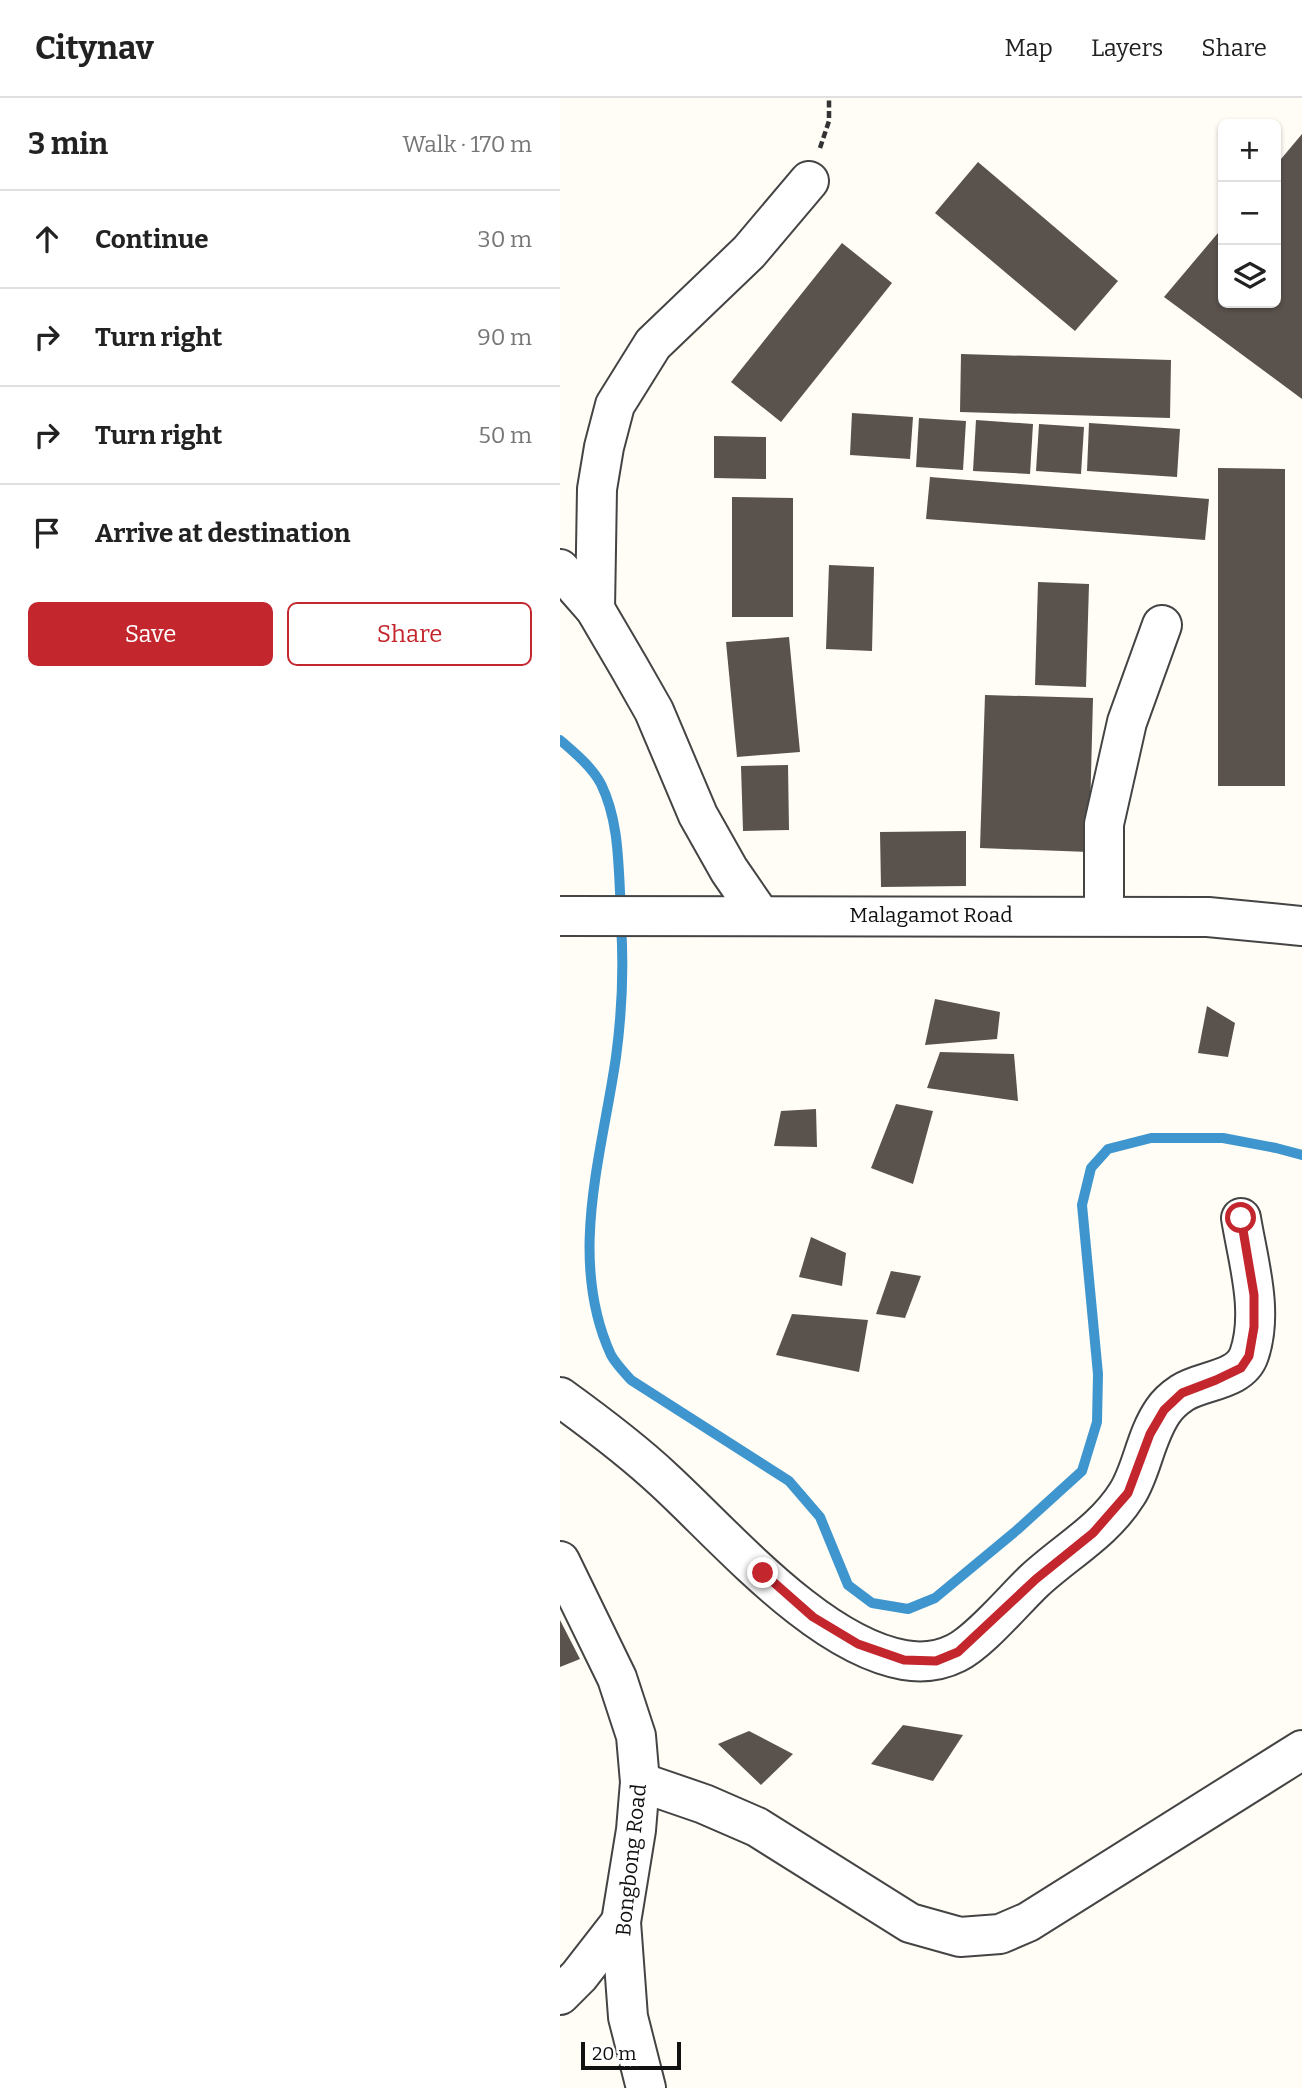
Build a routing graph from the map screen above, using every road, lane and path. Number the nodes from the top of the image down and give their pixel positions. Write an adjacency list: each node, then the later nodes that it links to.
1 (829, 98): 2 (path)
2 (809, 181): 4 (street)
3 (560, 569): 4 (street)
4 (595, 609): 6 (street)
5 (1162, 625): 7 (street)
6 (760, 915): 7 (street, Malagamot Road); 8 (street, Malagamot Road)
7 (1104, 915): 9 (street, Malagamot Road)
8 (560, 916)
9 (1302, 926)
10 (1241, 1218): 11 (street)
11 (560, 1397)
12 (560, 1561): 14 (street, Bongbong Road)
13 (1302, 1750): 14 (street)
14 (640, 1782): 15 (street, Bongbong Road)
15 (621, 1922): 16 (street); 17 (street, Bongbong Road)
16 (560, 1995)
17 (646, 2088)

